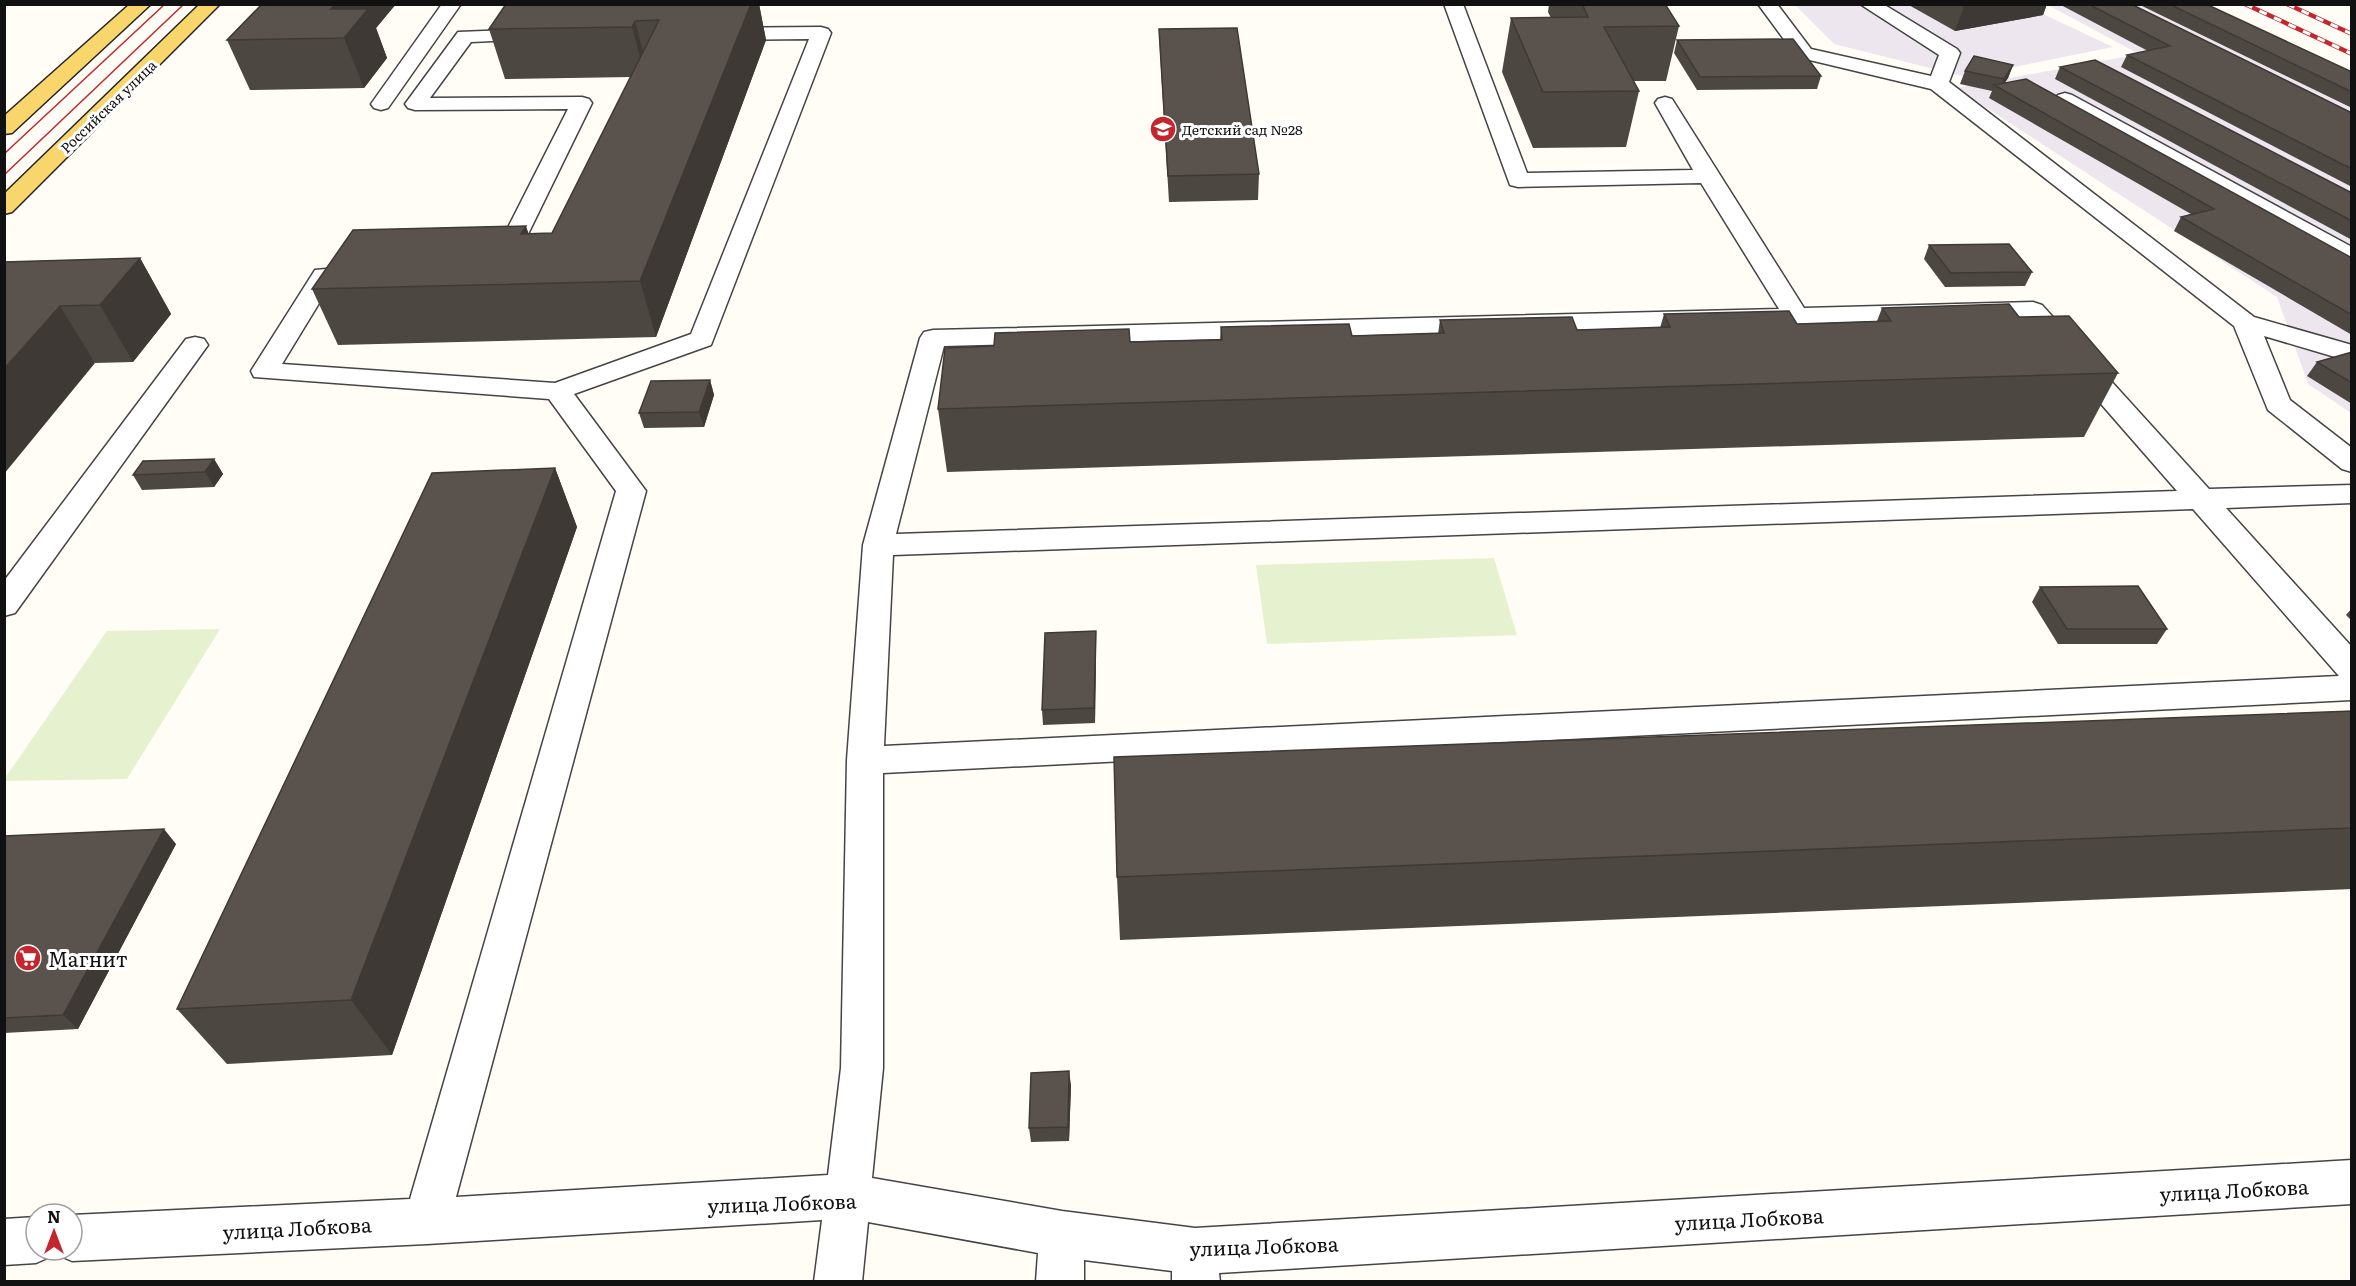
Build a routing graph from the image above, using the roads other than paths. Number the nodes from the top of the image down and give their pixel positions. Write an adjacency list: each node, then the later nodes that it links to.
1 (142, 4): 13 (main road)
2 (211, 4): 15 (main road, Российская улица)
3 (452, 4): 12 (street)
4 (1454, 4): 14 (street)
5 (1767, 4): 9 (street)
6 (1869, 4): 9 (street)
7 (702, 34): 23 (street)
8 (560, 35): 17 (street)
9 (1938, 84): 20 (street)
10 (2066, 99): 16 (street)
11 (1665, 103): 14 (street)
12 (381, 104)
13 (4, 128)
14 (1708, 176): 19 (street)
15 (4, 207)
16 (2352, 257)
17 (479, 266)
18 (372, 273): 23 (street)
19 (1796, 315): 26 (street); 27 (street)
20 (2245, 322): 22 (street); 24 (street)
21 (195, 345): 28 (street)
22 (2352, 354)
23 (557, 391): 34 (street)
24 (2352, 463)
25 (2352, 494): 26 (street)
26 (2201, 501): 27 (street); 29 (street)
27 (878, 545): 31 (street)
28 (4, 605)
29 (2352, 669)
30 (2352, 688): 31 (street)
31 (865, 760): 33 (street)
32 (2352, 1182): 39 (street, улица Лобкова)
33 (847, 1196): 34 (street, улица Лобкова); 35 (street, улица Лобкова); 40 (street)
34 (427, 1221): 36 (street, улица Лобкова)
35 (1062, 1234): 39 (street, улица Лобкова); 41 (street)
36 (84, 1237)
37 (24, 1241): 38 (street)
38 (4, 1242)
39 (1195, 1266)
40 (838, 1281)
41 (1060, 1281)

